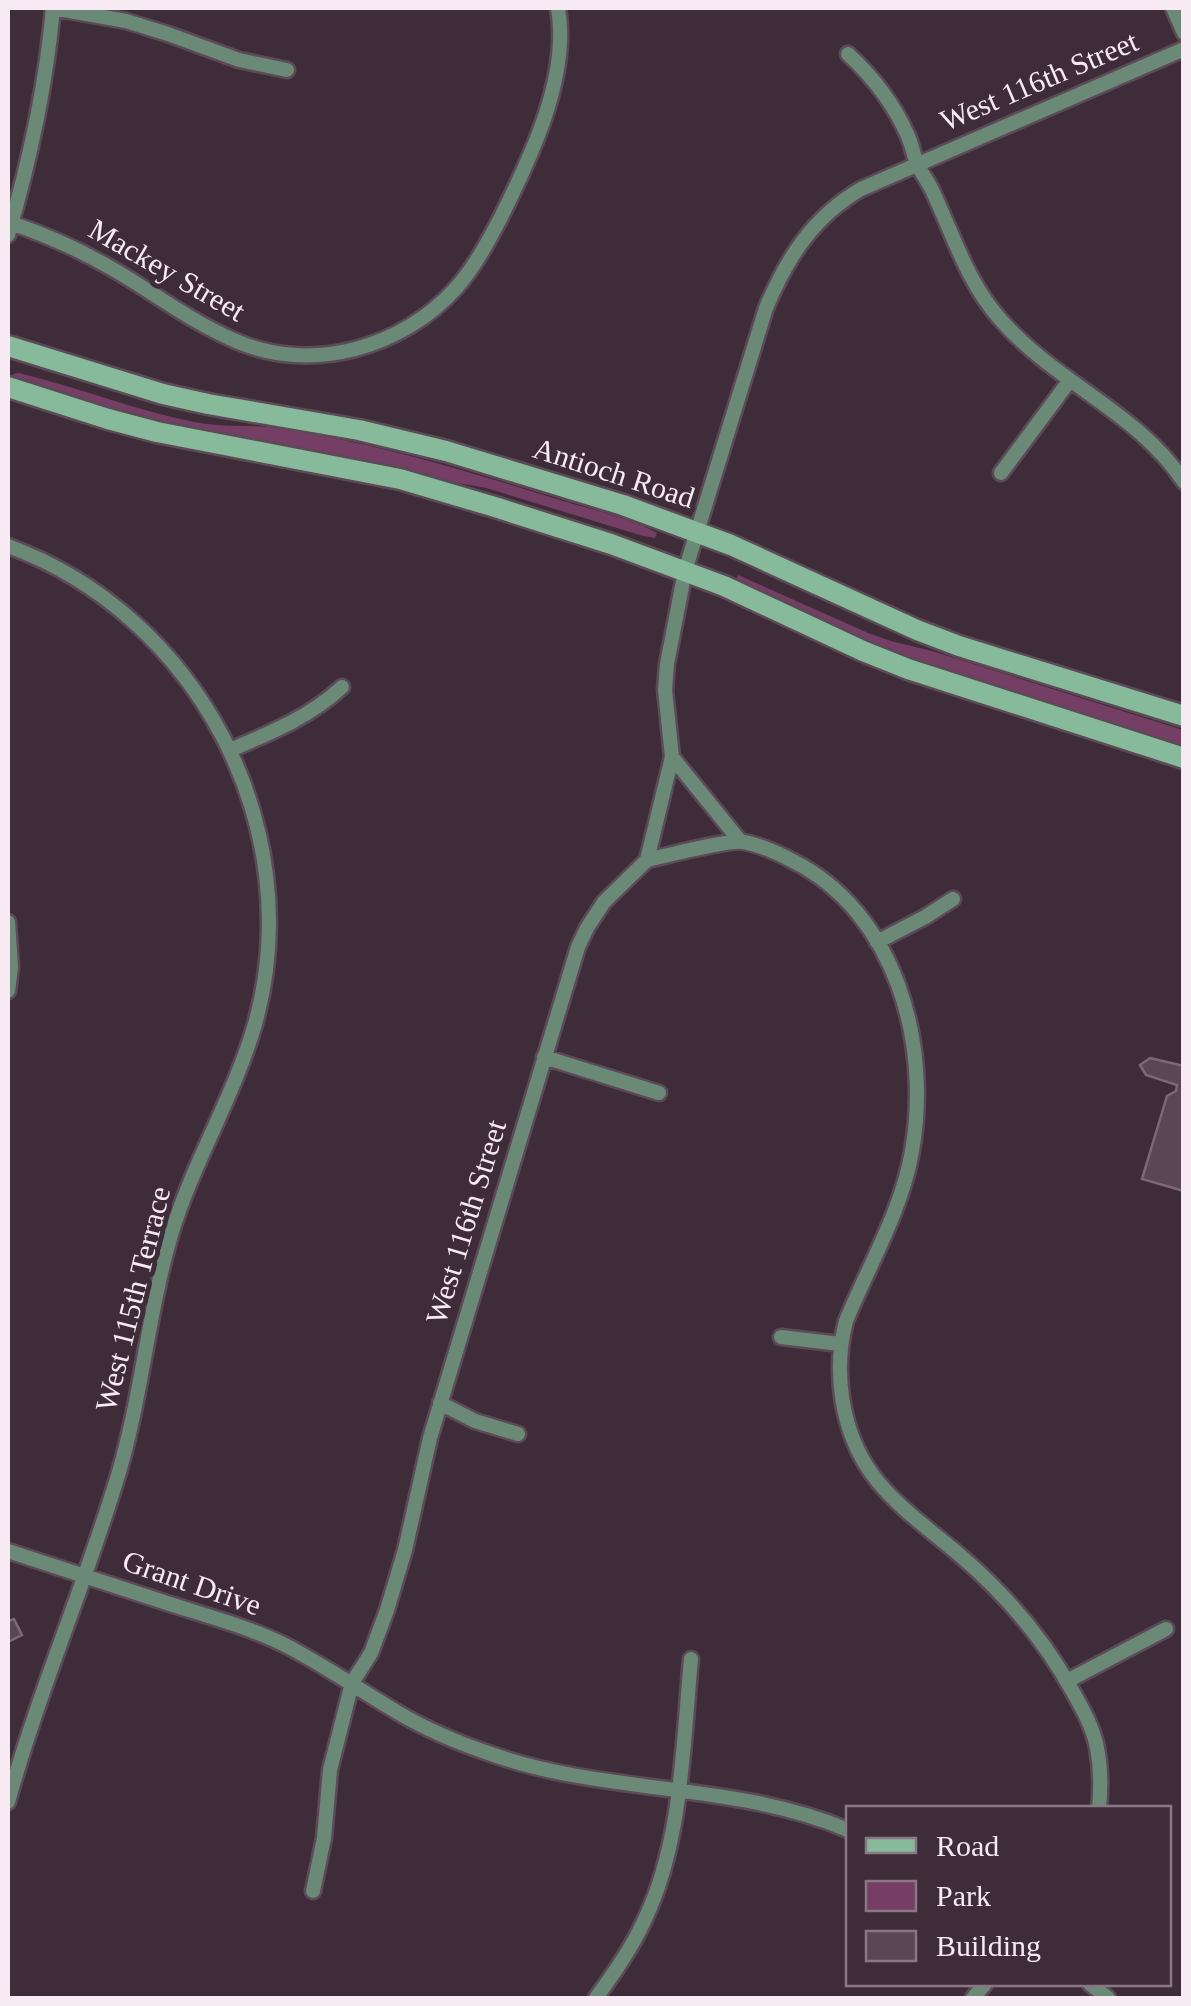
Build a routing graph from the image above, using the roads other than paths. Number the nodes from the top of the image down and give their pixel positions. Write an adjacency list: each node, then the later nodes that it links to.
1 (53, 8): 7 (street); 9 (street)
2 (558, 8): 9 (street, Mackey Street)
3 (1172, 8): 4 (street)
4 (1184, 33)
5 (1184, 50): 8 (street, West 116th Street)
6 (848, 54): 8 (street, West 116th Street)
7 (287, 70)
8 (917, 163): 11 (street); 15 (street, West 116th Street)
9 (9, 227)
10 (8, 346): 15 (main road, Antioch Road)
11 (1070, 380): 13 (street); 14 (street)
12 (8, 387): 17 (main road)
13 (1002, 473)
14 (1184, 482)
15 (696, 531): 17 (street, West 116th Street); 19 (main road, Antioch Road)
16 (8, 546): 20 (street, West 115th Terrace)
17 (685, 570): 21 (street, West 116th Street); 22 (main road)
18 (342, 688): 20 (street)
19 (1184, 716)
20 (230, 750): 36 (street, West 115th Terrace)
21 (672, 758): 23 (street); 24 (street, West 116th Street)
22 (1184, 758)
23 (740, 841): 24 (street); 27 (street)
24 (647, 860): 29 (street, West 116th Street)
25 (953, 898): 27 (street)
26 (8, 922): 28 (street)
27 (877, 942): 32 (street)
28 (8, 991)
29 (544, 1057): 30 (street); 33 (street, West 116th Street)
30 (659, 1093)
31 (781, 1338): 32 (street)
32 (840, 1344): 39 (street)
33 (440, 1404): 34 (street); 40 (street, West 116th Street)
34 (518, 1434)
35 (8, 1551): 36 (street, Grant Drive)
36 (84, 1576): 40 (street, Grant Drive); 42 (street, West 115th Terrace)
37 (1166, 1629): 39 (street)
38 (692, 1660): 41 (street)
39 (1067, 1681): 43 (street)
40 (352, 1683): 41 (street, Grant Drive); 45 (street)
41 (678, 1789): 44 (street, Grant Drive); 46 (street)
42 (8, 1802)
43 (1098, 1806)
44 (846, 1829)
45 (313, 1892)
46 (596, 1998)

